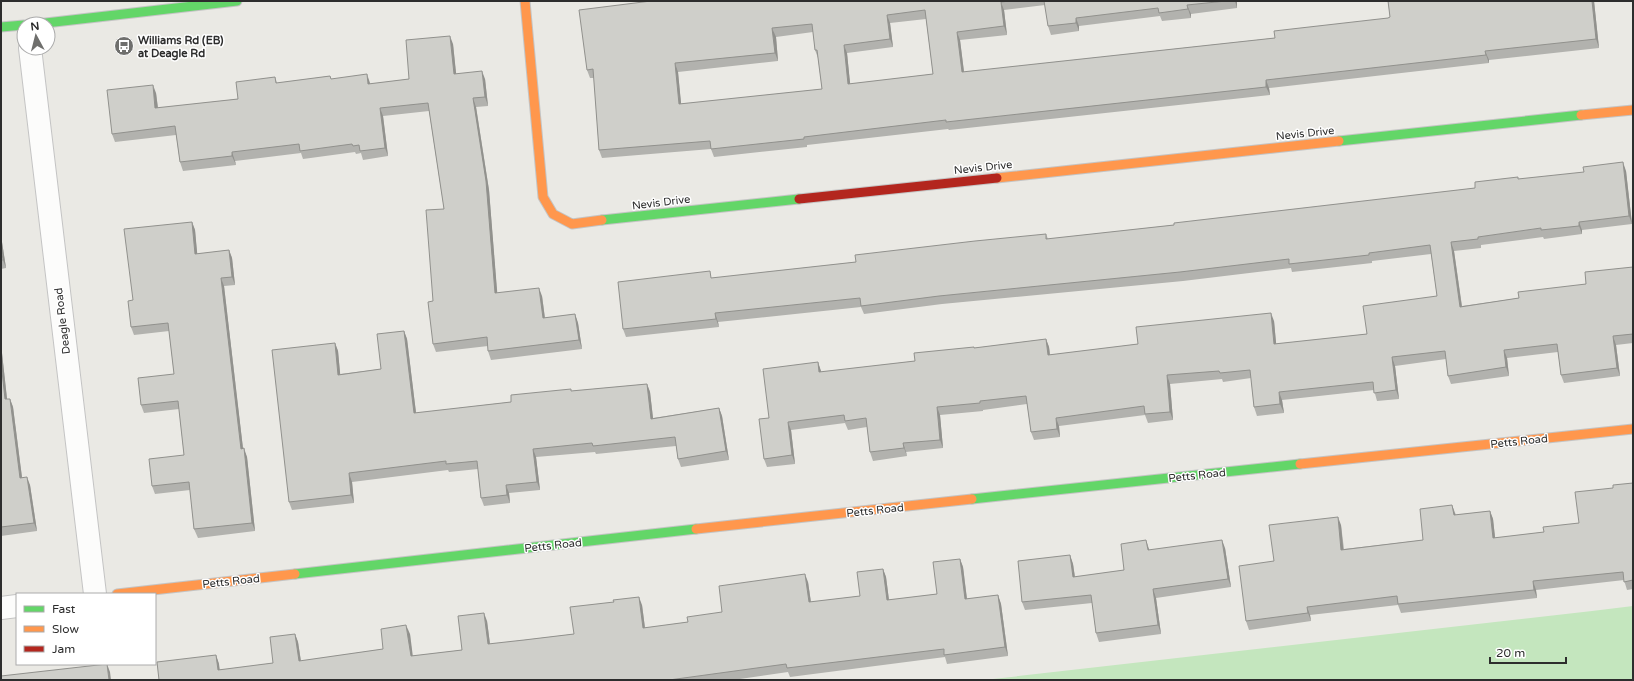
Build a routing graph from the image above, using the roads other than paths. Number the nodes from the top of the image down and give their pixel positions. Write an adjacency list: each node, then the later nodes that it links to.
1 (237, 1): 3 (street)
2 (525, 1): 7 (street, Nevis Drive)
3 (56, 22)
4 (16, 26): 5 (street)
5 (1, 27)
6 (31, 56): 9 (street, Deagle Road)
7 (1633, 110)
8 (1633, 429): 10 (street, Petts Road)
9 (95, 593)
10 (125, 593)
11 (16, 606): 12 (street)
12 (1, 608)

